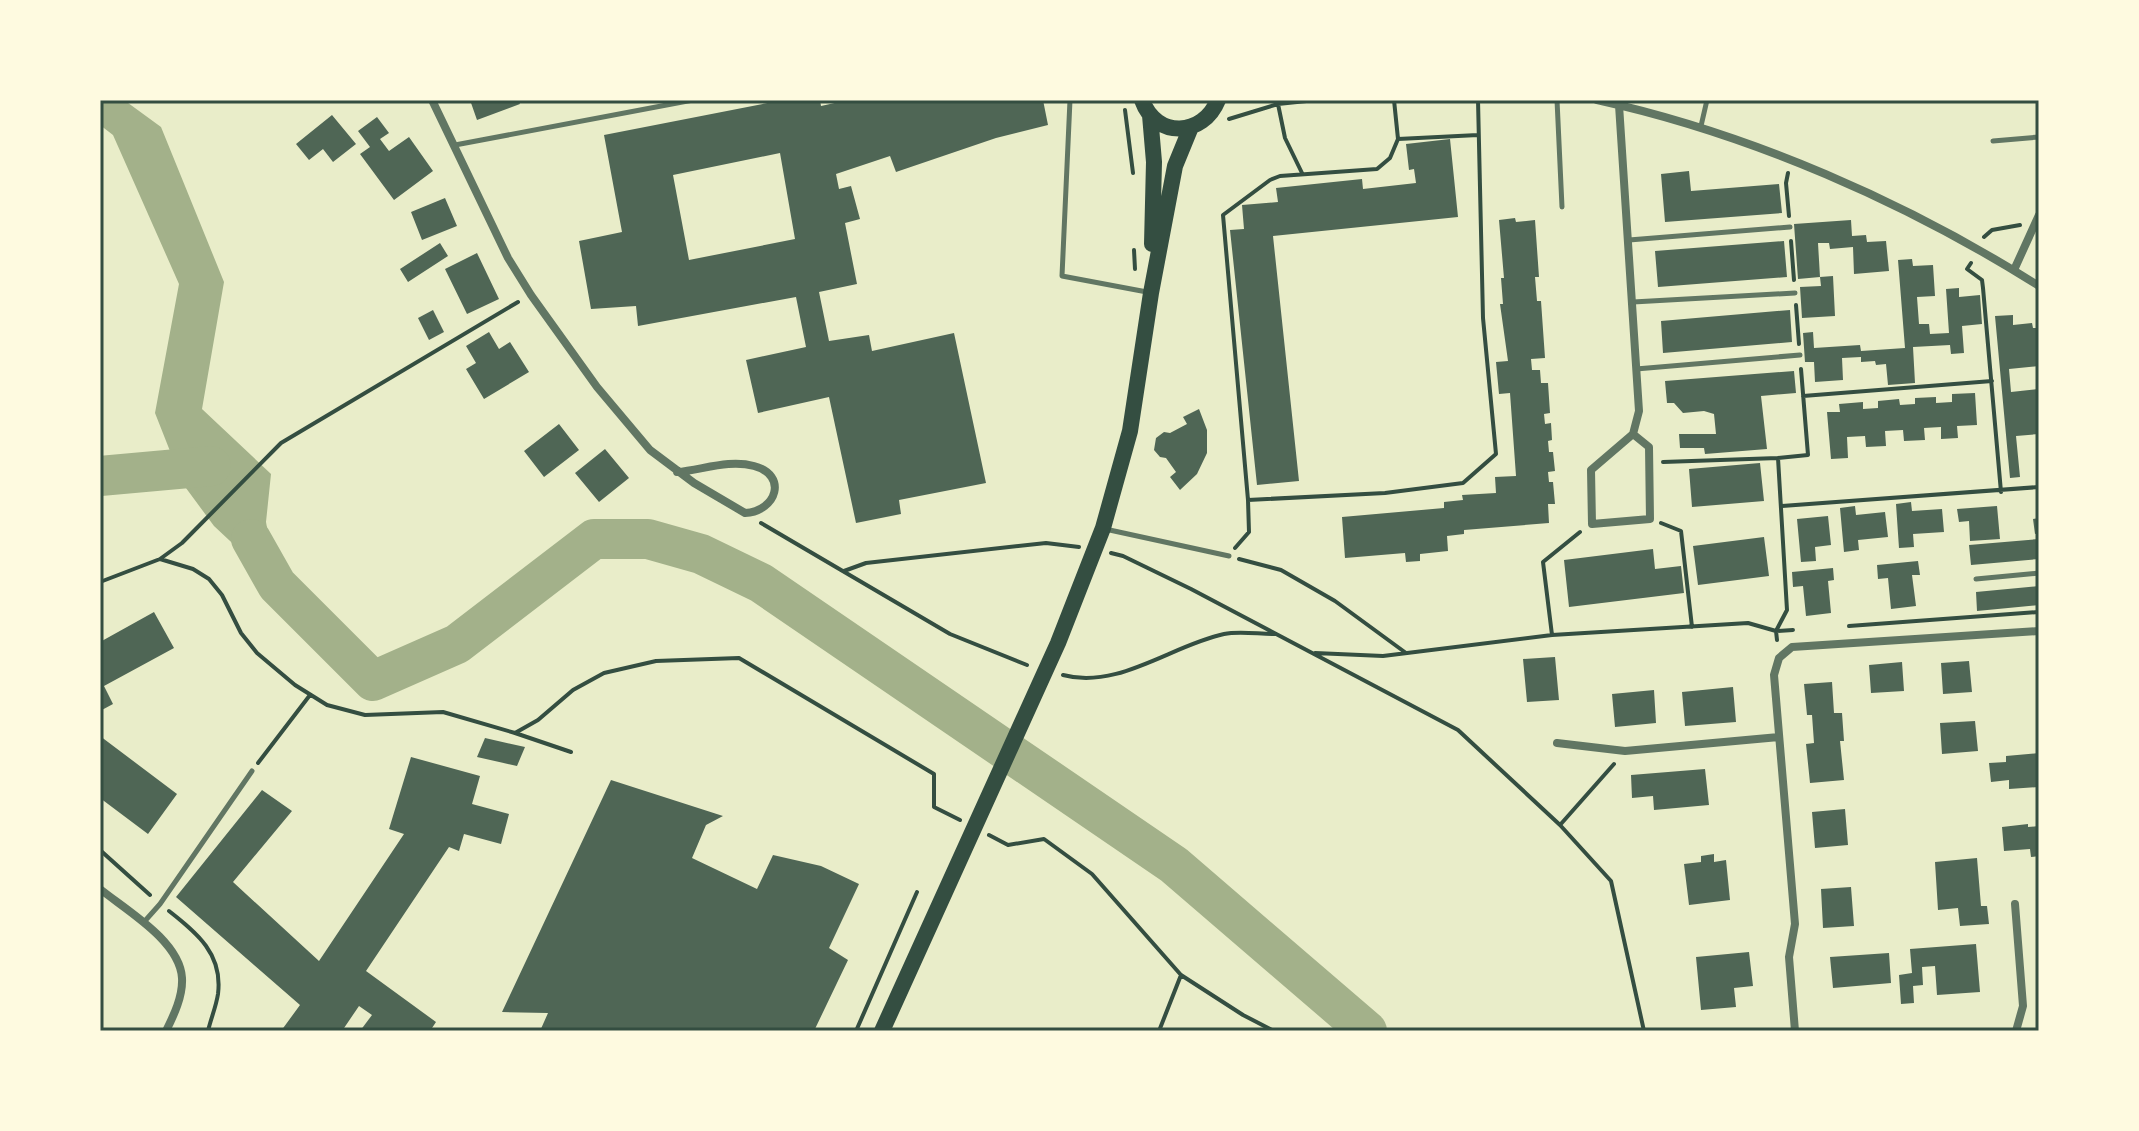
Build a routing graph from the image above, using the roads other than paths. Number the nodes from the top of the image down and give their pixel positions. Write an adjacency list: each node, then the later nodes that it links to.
1 (432, 100): 15 (street)
2 (693, 100): 15 (lane)
3 (1070, 100): 22 (lane)
4 (1142, 100): 10 (main road)
5 (1218, 100): 12 (main road)
6 (1557, 100): 16 (lane)
7 (1597, 100): 9 (street)
8 (1707, 100): 11 (lane)
9 (1619, 105): 11 (street); 19 (street)
10 (1150, 115): 12 (main road); 22 (main road)
11 (1701, 126): 20 (street)
12 (1191, 127): 22 (main road)
13 (2039, 137): 14 (lane)
14 (1993, 141)
15 (454, 146): 28 (street)
16 (1562, 207)
17 (2037, 219): 20 (street)
18 (1790, 227): 19 (lane)
19 (1628, 240): 24 (street)
20 (2014, 270): 21 (street)
21 (2039, 286)
22 (1151, 293): 29 (main road)
23 (1795, 293): 24 (lane)
24 (1632, 302): 26 (street)
25 (1800, 355): 26 (lane)
26 (1636, 369): 27 (street)
27 (1633, 434): 27 (street)
28 (677, 472): 28 (street)
29 (1103, 528): 30 (lane); 41 (main road)
30 (1229, 556)
31 (2039, 573): 32 (lane)
32 (1976, 579)
33 (2039, 631): 34 (street)
34 (1779, 737): 35 (street); 42 (street)
35 (1557, 743)
36 (252, 771): 39 (lane)
37 (100, 889): 39 (street)
38 (2015, 904): 43 (street)
39 (143, 923): 40 (street)
40 (166, 1031)
41 (882, 1031)
42 (1795, 1031)
43 (2016, 1031)

